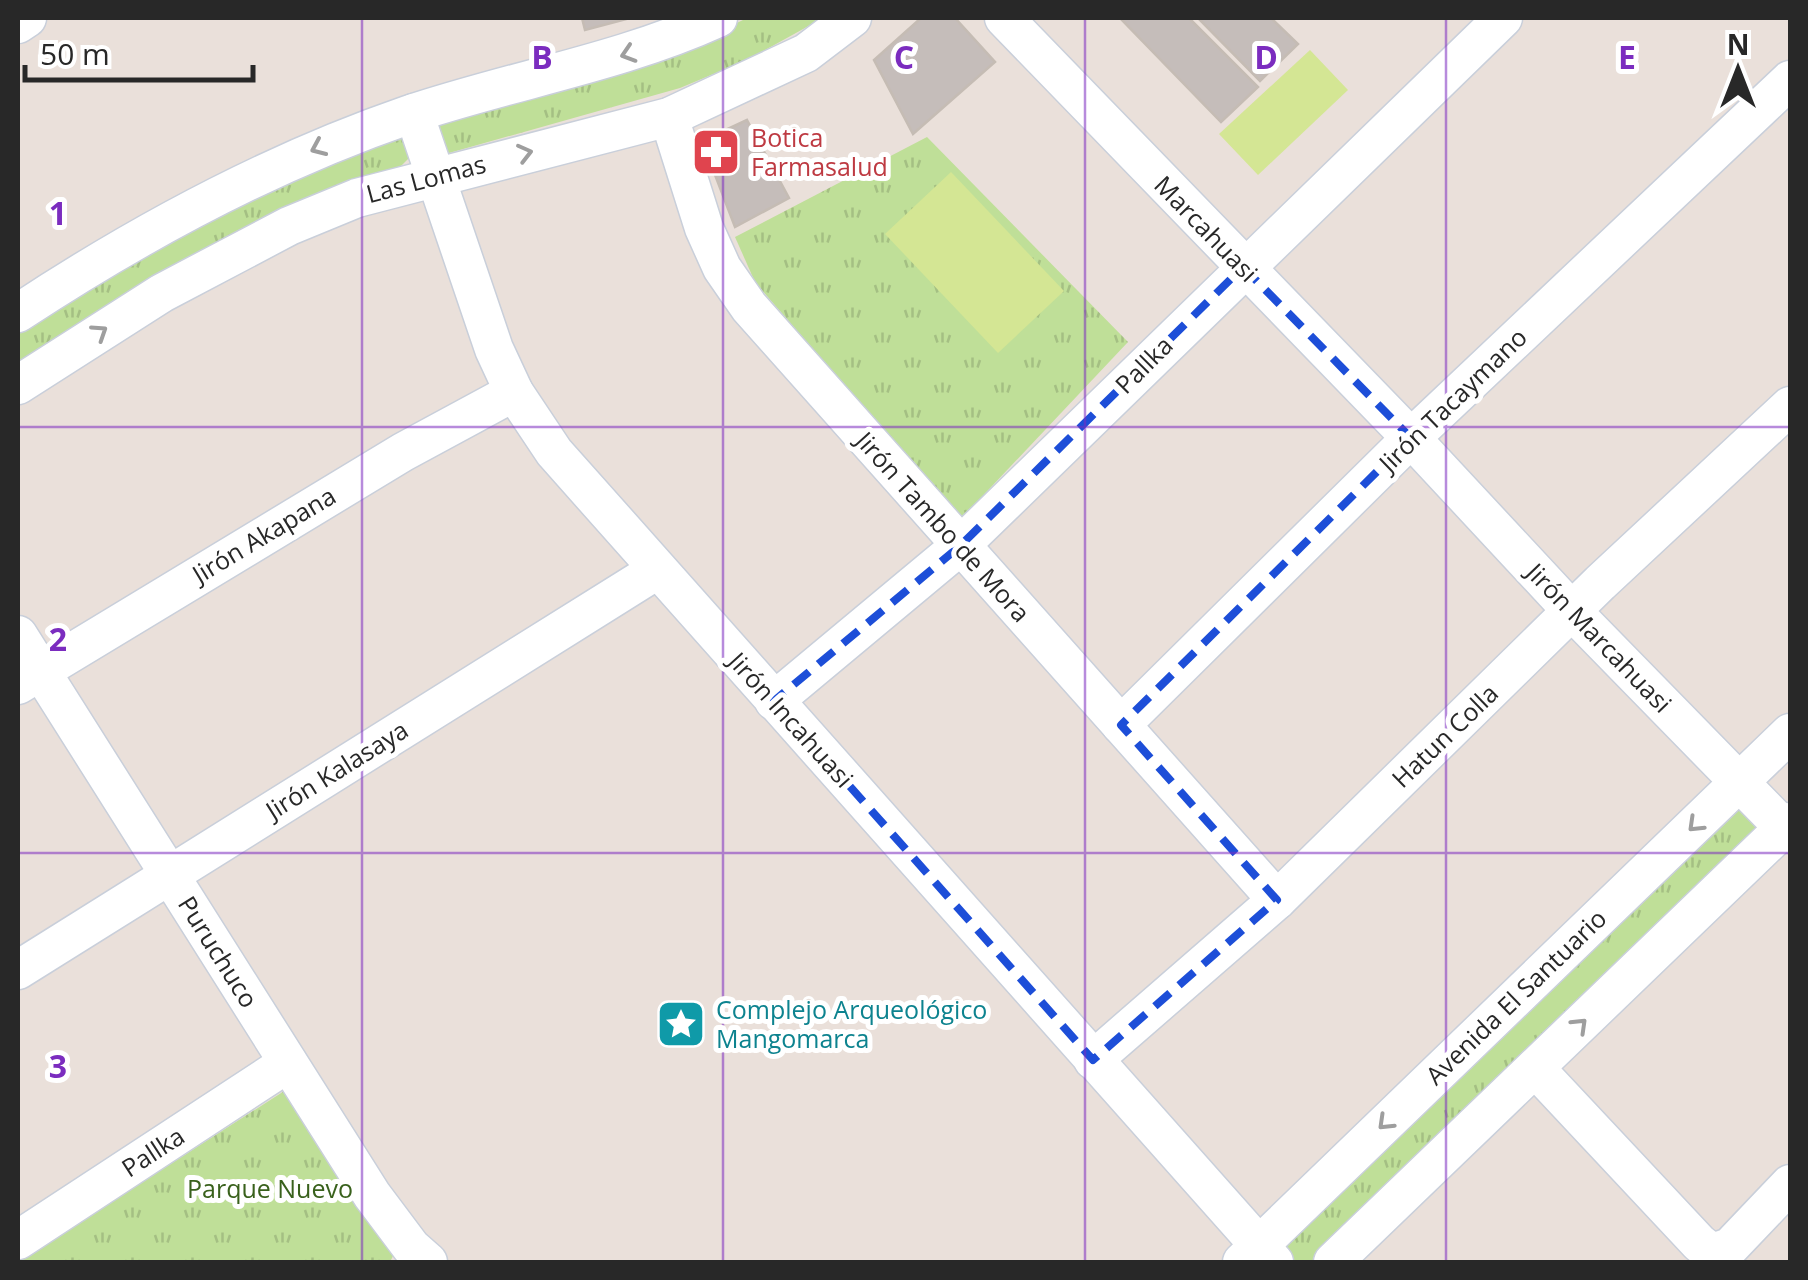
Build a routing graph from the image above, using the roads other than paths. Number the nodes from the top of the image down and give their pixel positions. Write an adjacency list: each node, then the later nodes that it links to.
1 (26, 18): 6 (street)
2 (718, 18): 8 (street, one-way to 8)
3 (852, 18): 9 (street, Las Lomas)
4 (1004, 18): 11 (street, Marcahuasi)
5 (1503, 18): 11 (street, Pallka)
6 (18, 24)
7 (1790, 80): 16 (street, Jirón Tacaymano)
8 (414, 113): 10 (street, Jirón Incahuasi); 12 (street, one-way to 12)
9 (669, 117): 10 (street, Las Lomas, one-way to 9); 17 (street, Jirón Tambo de Mora)
10 (435, 176): 13 (street, Las Lomas, one-way to 10); 14 (street, Jirón Incahuasi)
11 (1243, 268): 16 (street, Marcahuasi); 17 (street, Pallka)
12 (18, 313)
13 (18, 385)
14 (514, 392): 18 (street, Jirón Incahuasi); 21 (street, Jirón Akapana)
15 (1790, 406): 19 (street, Hatun Colla)
16 (1411, 438): 19 (street, Jirón Marcahuasi); 23 (street, Jirón Tacaymano)
17 (960, 546): 22 (street, Pallka); 23 (street, Jirón Tambo de Mora)
18 (657, 570): 22 (street, Jirón Incahuasi); 27 (street, Jirón Kalasaya)
19 (1572, 610): 25 (street, Jirón Marcahuasi); 28 (street, Hatun Colla)
20 (18, 635): 21 (street, Puruchuco)
21 (29, 677): 27 (street, Puruchuco)
22 (774, 701): 30 (street, Jirón Incahuasi)
23 (1120, 726): 28 (street, Jirón Tambo de Mora)
24 (1790, 733): 25 (street, Avenida El Santuario)
25 (1738, 782): 26 (street, Jirón Marcahuasi); 36 (street, Avenida El Santuario, one-way to 36)
26 (1788, 828): 32 (street, one-way to 26)
27 (170, 875): 29 (street, Jirón Kalasaya); 31 (street, Puruchuco)
28 (1277, 900): 30 (street, Hatun Colla)
29 (18, 970)
30 (1094, 1060): 36 (street, Jirón Incahuasi)
31 (288, 1064): 34 (street, Pallka); 35 (street, Puruchuco)
32 (1535, 1068): 37 (street); 38 (street)
33 (1790, 1184): 37 (street)
34 (18, 1240)
35 (414, 1257)
36 (1258, 1257)
37 (1718, 1258)
38 (1333, 1262)

